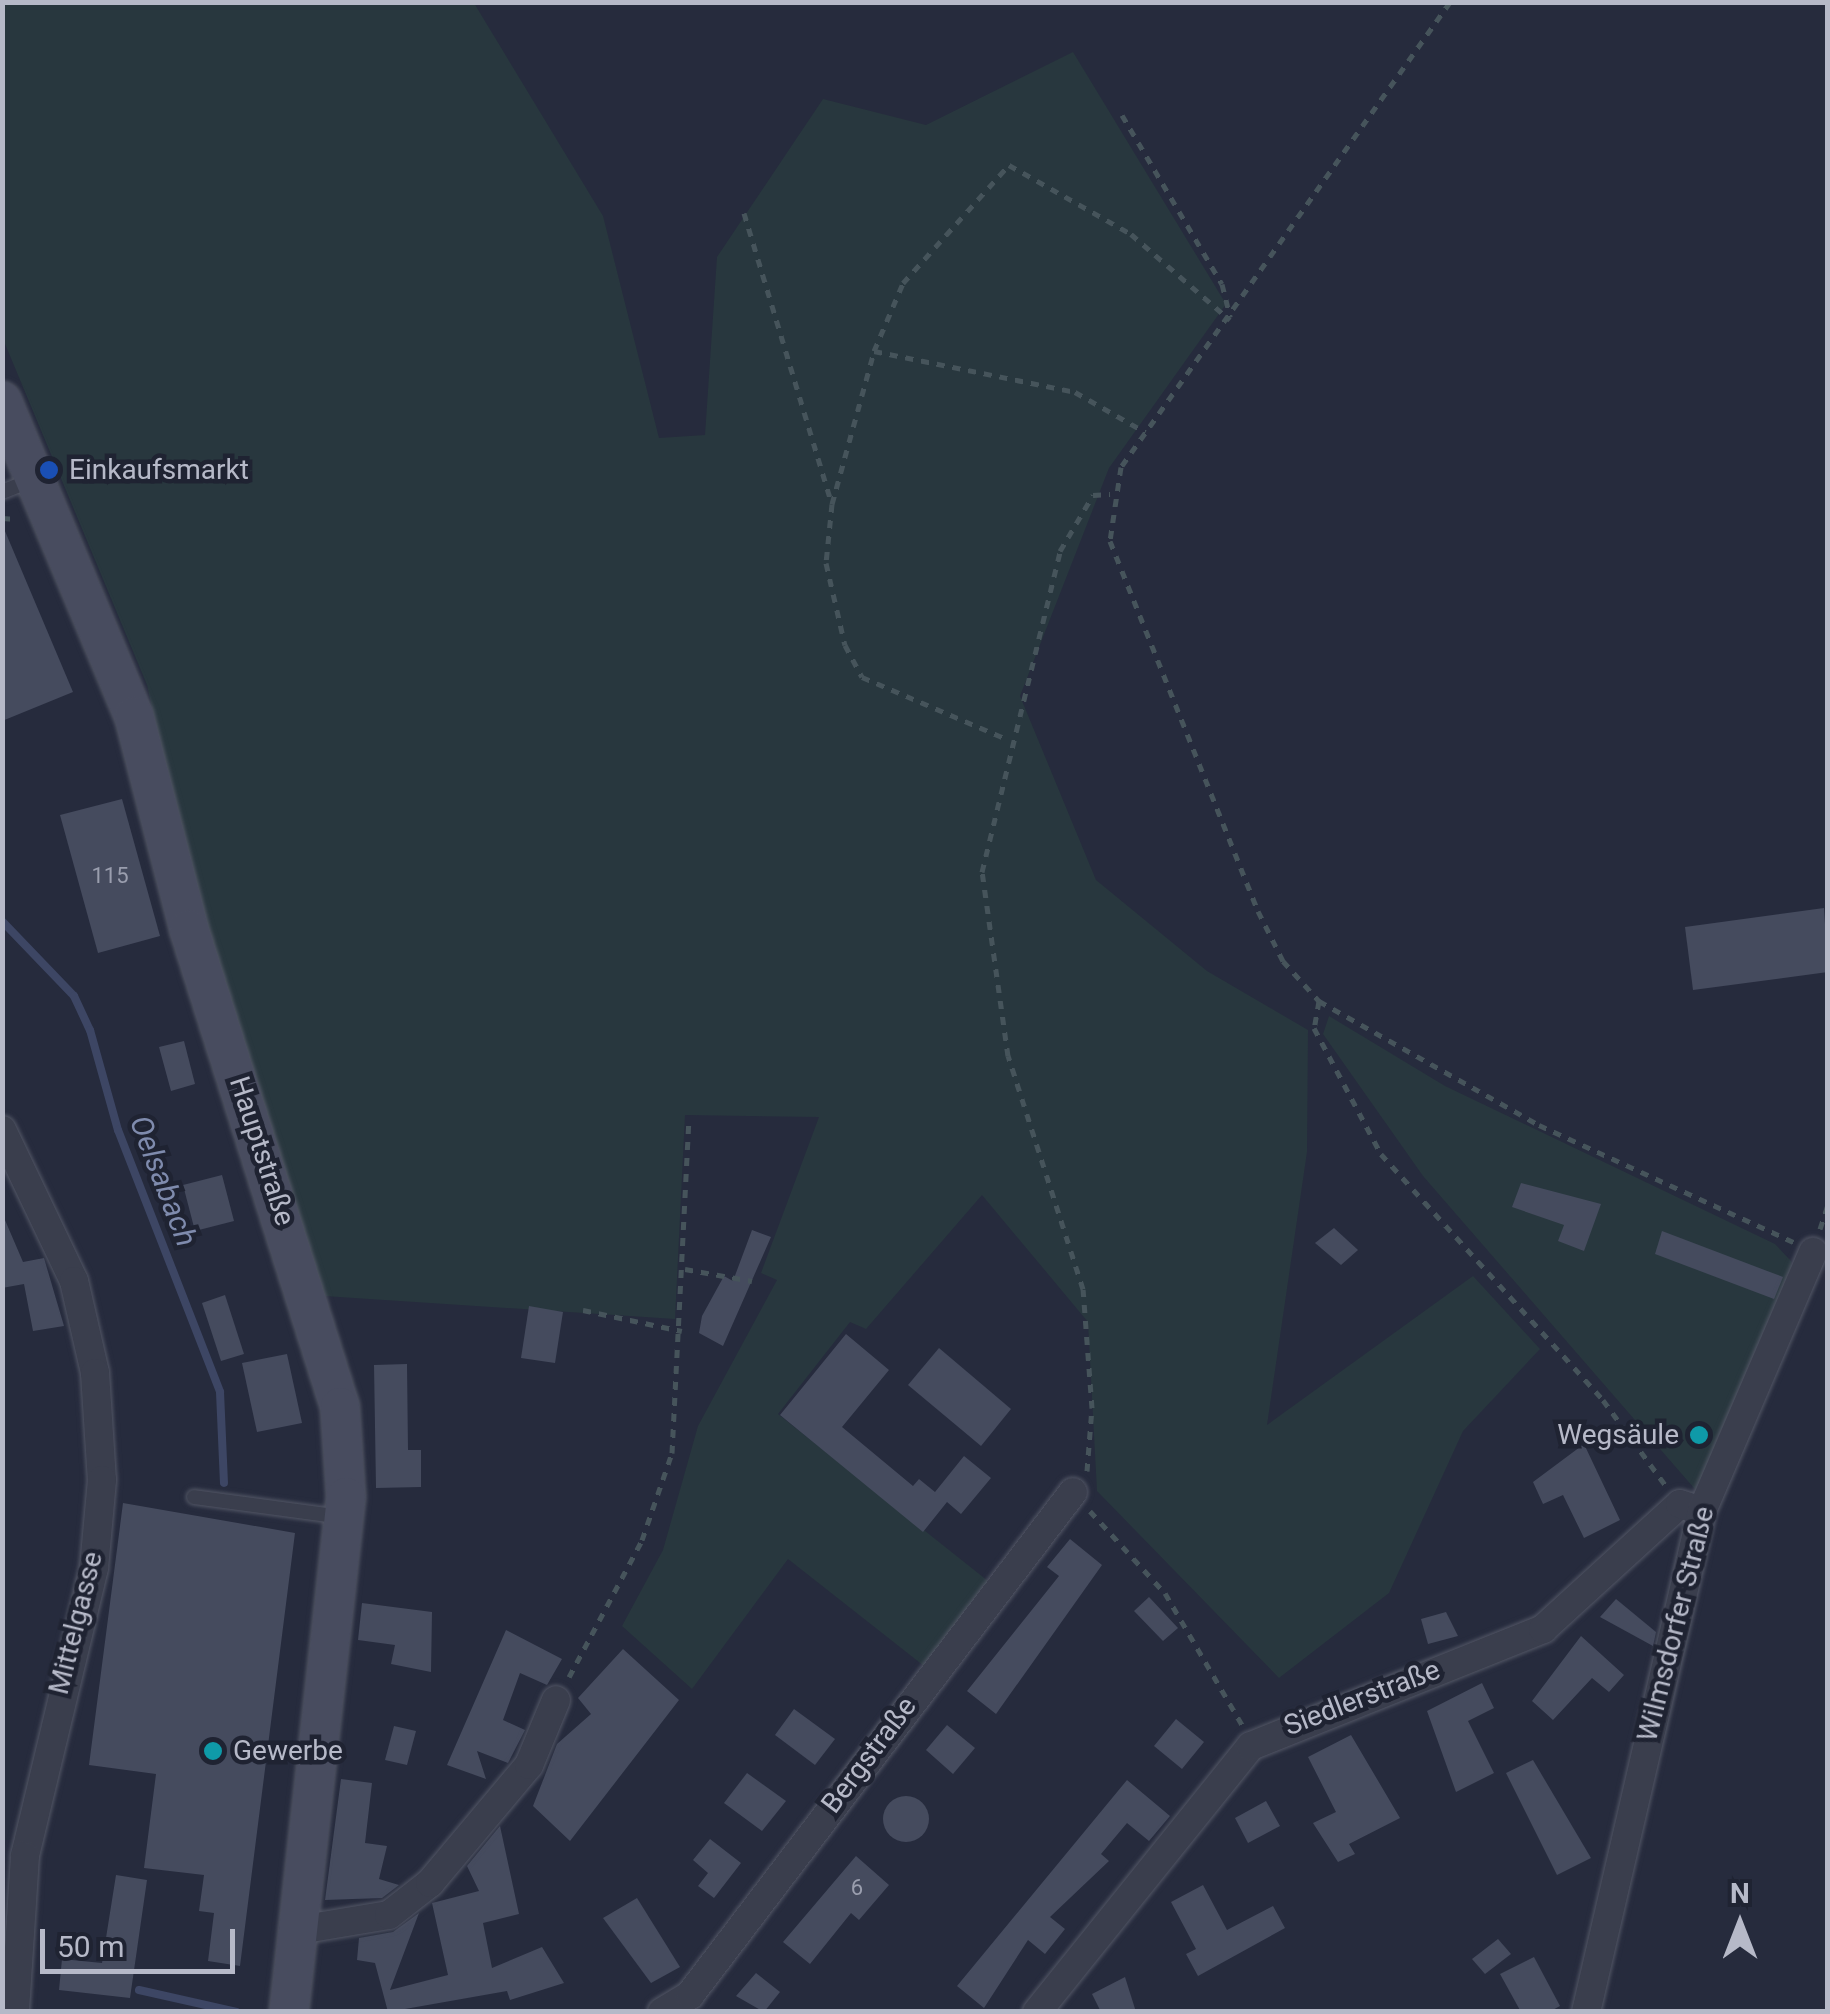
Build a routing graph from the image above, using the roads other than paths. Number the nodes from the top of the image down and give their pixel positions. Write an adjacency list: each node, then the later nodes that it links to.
1 (2, 401): 2 (main road, Hauptstraße)
2 (20, 485): 8 (main road, Hauptstraße)
3 (2, 1130): 11 (street, Mittelgasse)
4 (1812, 1252): 7 (street, Wilmsdorfer Straße)
5 (1073, 1492): 13 (street, Bergstraße)
6 (194, 1497): 8 (lane)
7 (1691, 1508): 14 (street, Siedlerstraße); 15 (street, Wilmsdorfer Straße)
8 (344, 1517): 10 (main road, Hauptstraße)
9 (556, 1700): 10 (street)
10 (293, 1930): 12 (main road, Hauptstraße)
11 (14, 2012)
12 (289, 2012)
13 (662, 2012)
14 (1037, 2012)
15 (1586, 2012)

